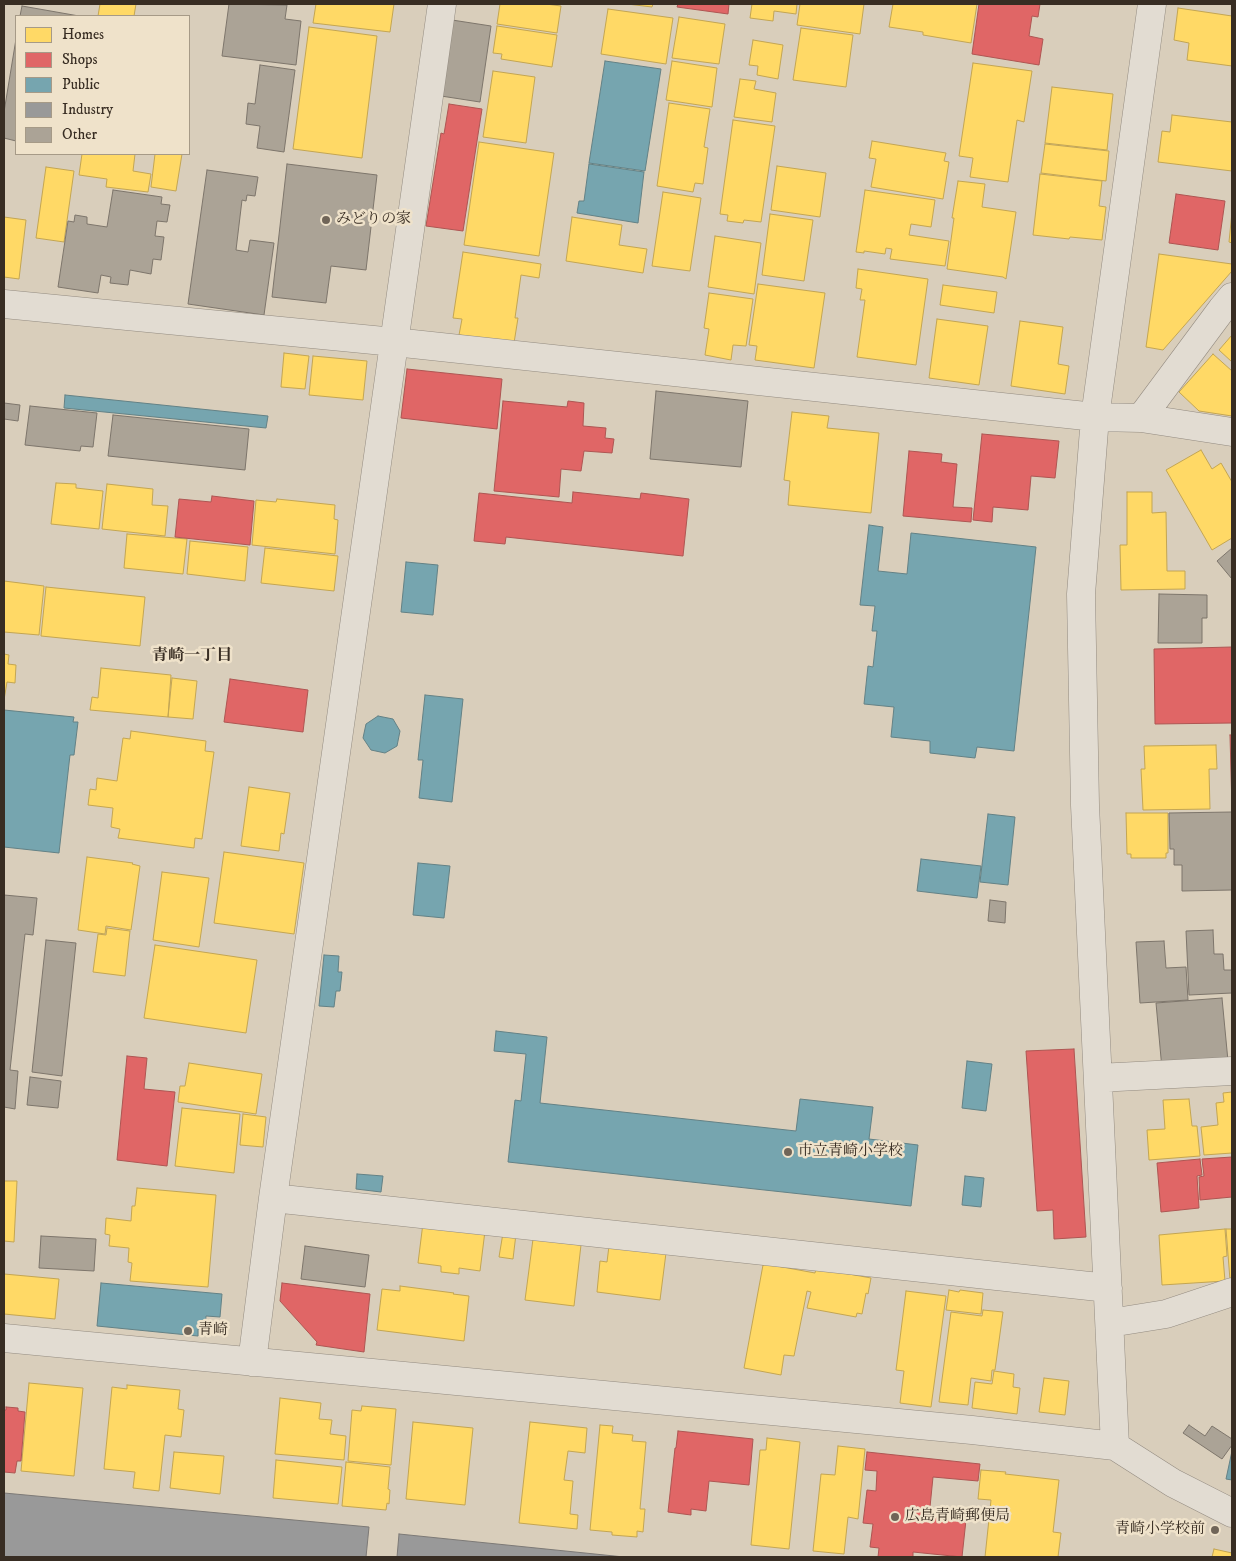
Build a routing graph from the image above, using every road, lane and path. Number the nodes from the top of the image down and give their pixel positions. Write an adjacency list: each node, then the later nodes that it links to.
1 (442, 4): 5 (street)
2 (1152, 4): 6 (street)
3 (1232, 298): 7 (street)
4 (4, 304): 5 (street)
5 (394, 342): 6 (street); 11 (street)
6 (1095, 417): 7 (street); 10 (street)
7 (1141, 418): 8 (street)
8 (1232, 432)
9 (1232, 1070): 10 (street)
10 (1098, 1078): 12 (street)
11 (273, 1198): 12 (street); 16 (street)
12 (1108, 1288): 14 (street)
13 (1232, 1292): 14 (street)
14 (1110, 1323): 17 (street)
15 (4, 1338): 16 (street)
16 (252, 1362): 17 (street)
17 (1115, 1446): 18 (street)
18 (1232, 1513)

